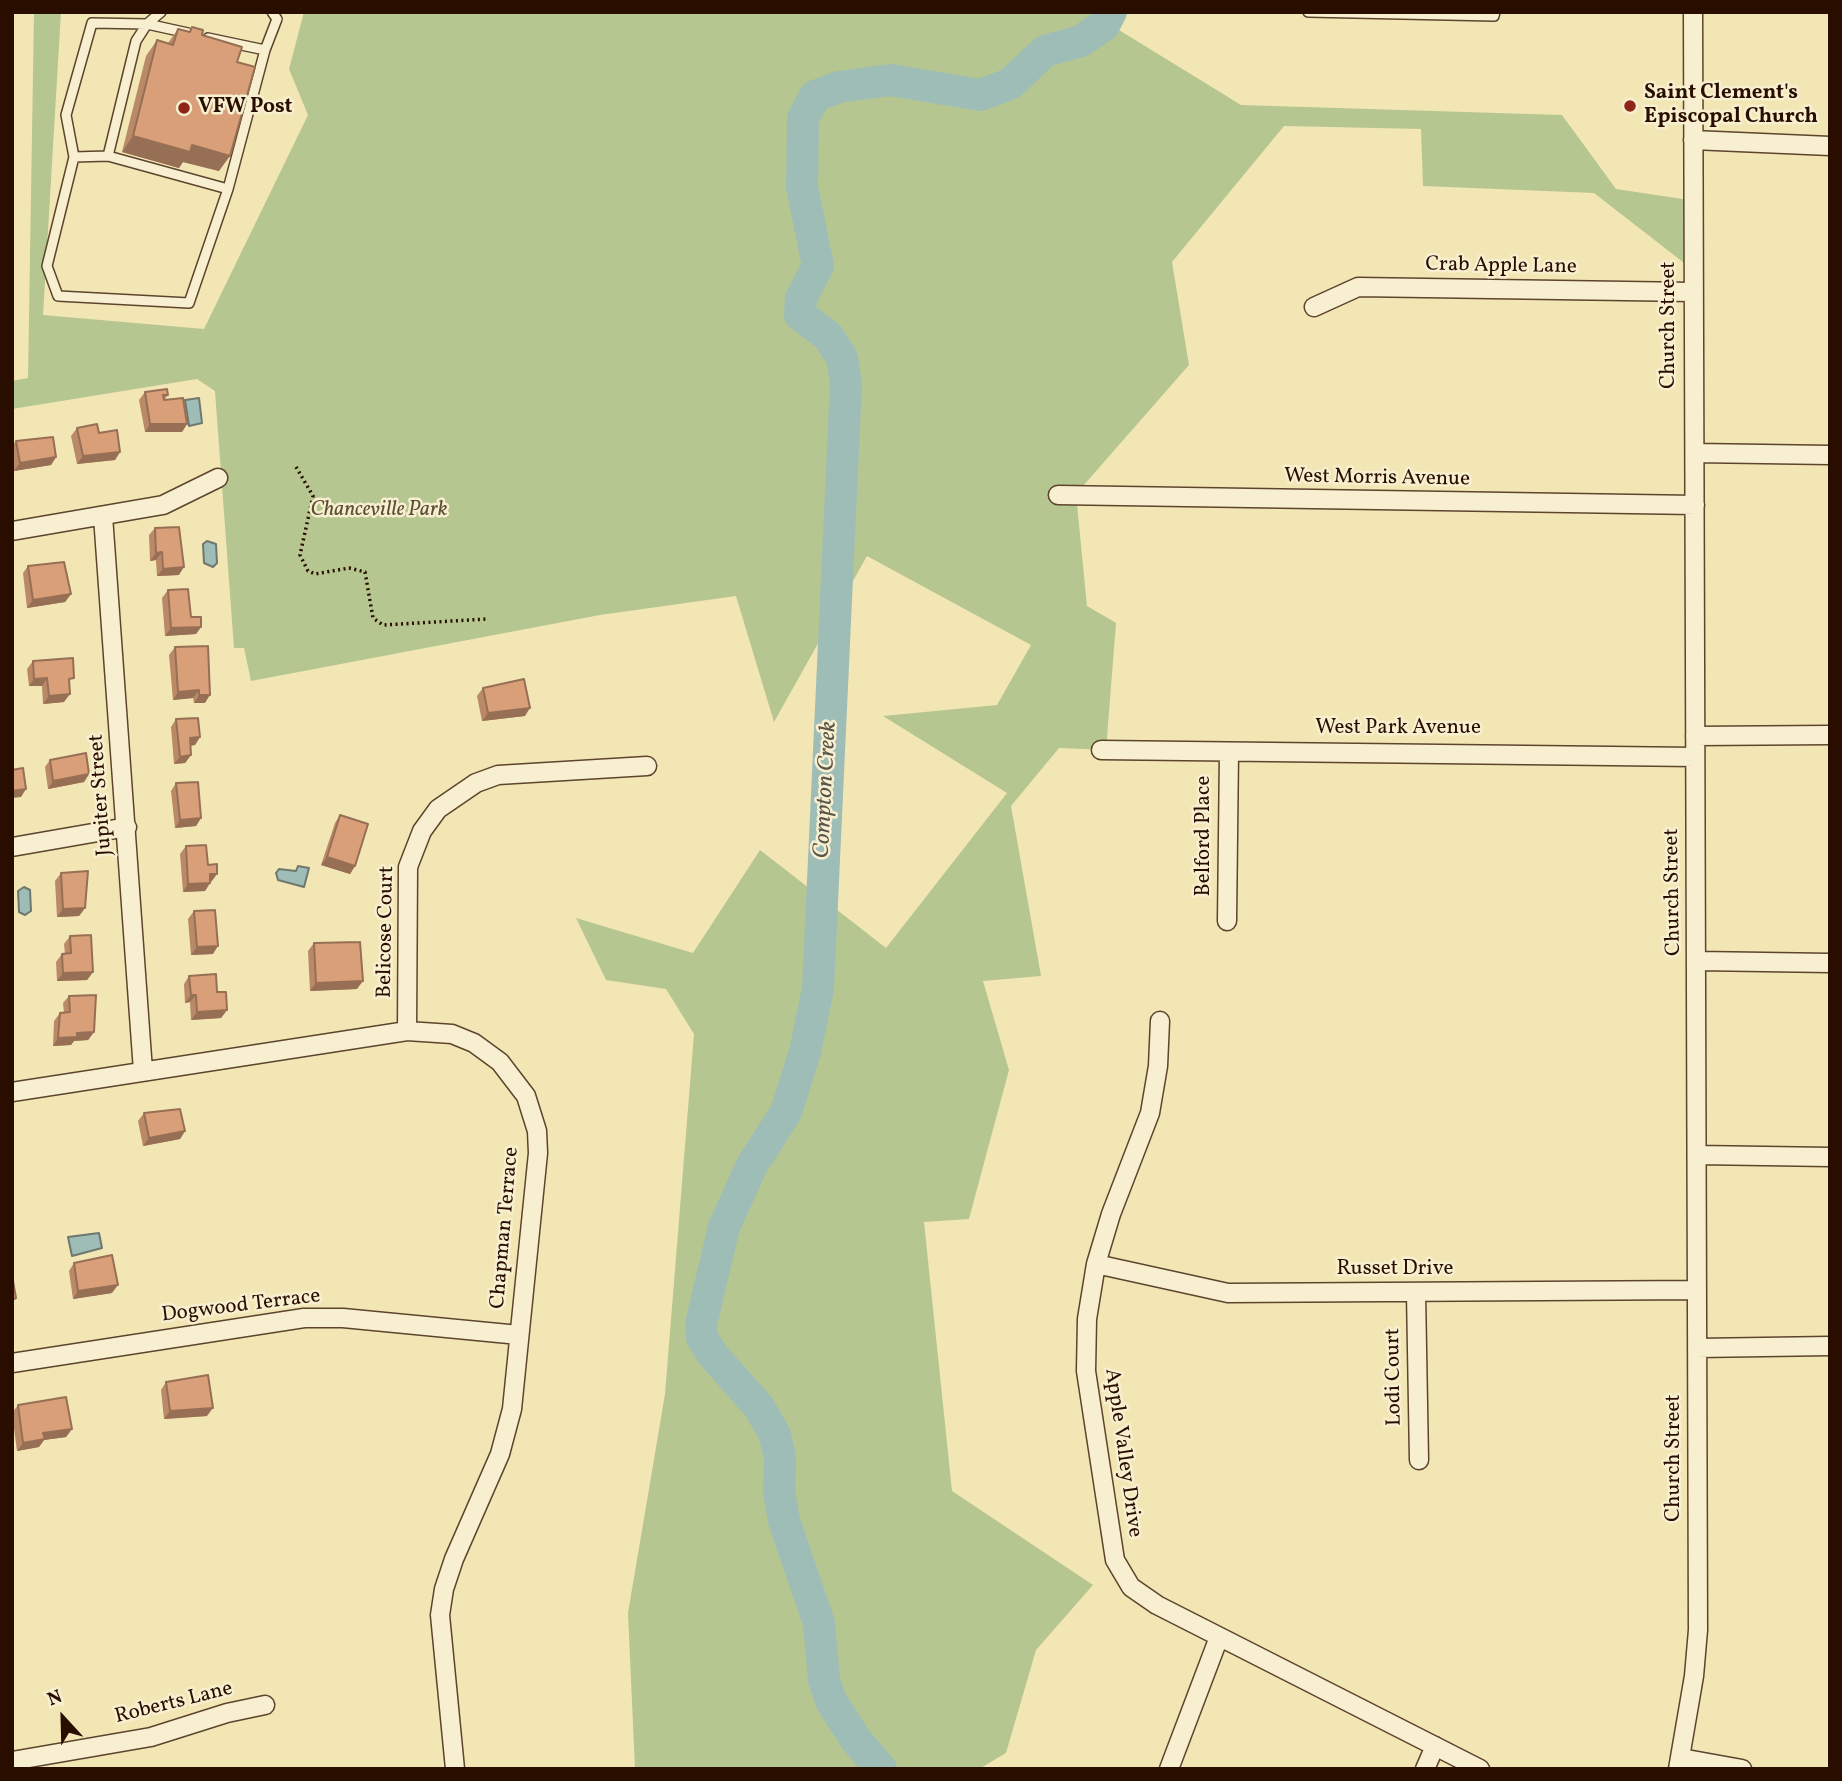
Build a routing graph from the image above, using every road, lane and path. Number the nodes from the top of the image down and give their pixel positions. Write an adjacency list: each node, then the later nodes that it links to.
1 (147, 12): 7 (lane)
2 (161, 12): 7 (lane)
3 (272, 12): 8 (lane)
4 (1693, 12): 9 (street, Church Street)
5 (1308, 13): 6 (lane)
6 (1495, 14)
7 (147, 24): 8 (lane); 11 (lane); 12 (lane)
8 (265, 50): 13 (lane)
9 (1693, 140): 10 (street); 14 (street, Church Street)
10 (1830, 146)
11 (108, 156): 12 (lane); 13 (lane)
12 (74, 157): 13 (lane)
13 (228, 189)
14 (1692, 292): 15 (street, Crab Apple Lane); 16 (street, Church Street)
15 (1314, 307)
16 (1695, 453): 17 (street); 21 (street, Church Street)
17 (1830, 455)
18 (296, 467): 24 (path)
19 (218, 478): 22 (street)
20 (1058, 495): 21 (street, West Morris Avenue)
21 (1695, 505): 26 (street, Church Street)
22 (103, 516): 23 (street); 31 (street, Jupiter Street)
23 (12, 531)
24 (487, 619)
25 (1830, 735): 26 (street)
26 (1695, 736): 29 (street, Church Street)
27 (1101, 750): 28 (street, West Park Avenue)
28 (1229, 752): 29 (street, West Park Avenue); 33 (street, Belford Place)
29 (1695, 757): 34 (street, Church Street)
30 (647, 766): 37 (street, Belicose Court)
31 (127, 827): 32 (street); 38 (street, Jupiter Street)
32 (12, 847)
33 (1227, 921)
34 (1698, 961): 35 (street); 40 (street, Church Street)
35 (1830, 963)
36 (1160, 1021): 42 (street, Apple Valley Drive)
37 (407, 1031): 38 (street, Chapman Terrace); 45 (street, Chapman Terrace)
38 (143, 1071): 39 (street, Chapman Terrace)
39 (12, 1092)
40 (1698, 1155): 41 (street); 43 (street, Church Street)
41 (1830, 1157)
42 (1096, 1264): 44 (street, Russet Drive); 50 (street, Apple Valley Drive)
43 (1697, 1290): 44 (street, Russet Drive); 47 (street, Church Street)
44 (1416, 1293): 49 (street, Lodi Court)
45 (519, 1335): 48 (street, Dogwood Terrace); 55 (street, Chapman Terrace)
46 (1830, 1346): 47 (street)
47 (1698, 1348): 54 (street, Church Street)
48 (12, 1363)
49 (1419, 1460)
50 (1219, 1637): 52 (street, Apple Valley Drive); 56 (street)
51 (265, 1705): 53 (street, Roberts Lane)
52 (1435, 1746): 57 (street); 58 (street, Apple Valley Drive)
53 (12, 1761)
54 (1679, 1763): 59 (street)
55 (455, 1769)
56 (1169, 1769)
57 (1425, 1769)
58 (1480, 1769)
59 (1742, 1769)

